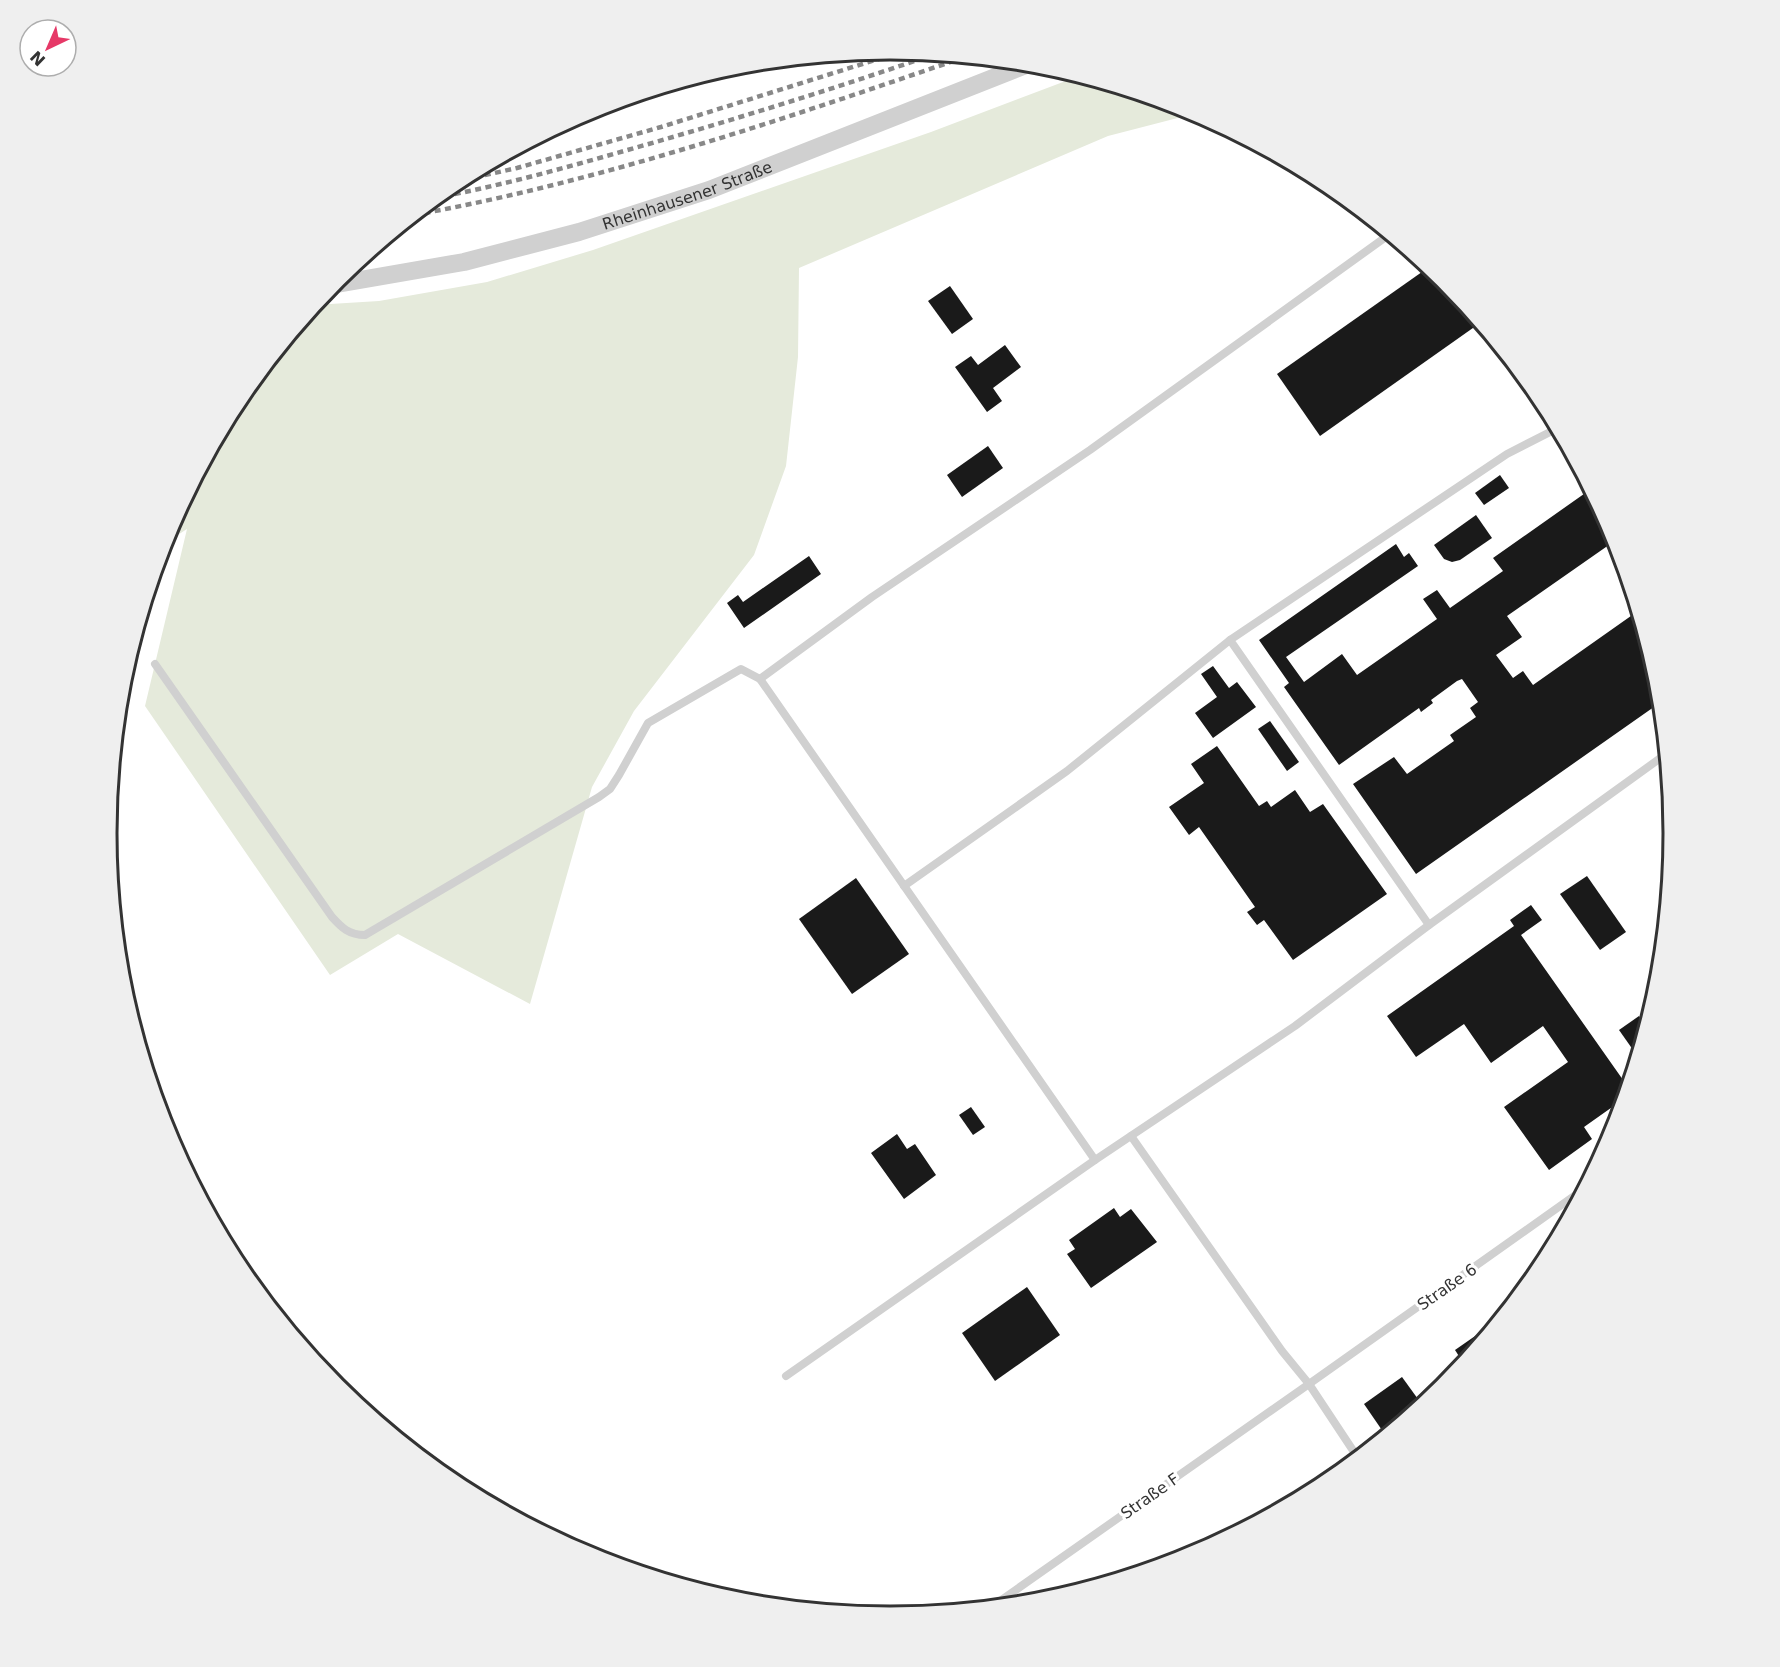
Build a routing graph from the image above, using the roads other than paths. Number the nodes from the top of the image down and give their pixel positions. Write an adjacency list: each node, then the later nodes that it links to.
1 (1012, 70): 3 (street, Rheinhausener Straße)
2 (1384, 239): 7 (lane)
3 (348, 282)
4 (1550, 432): 5 (lane)
5 (1230, 640): 9 (lane); 10 (lane)
6 (155, 664): 7 (lane)
7 (760, 679): 9 (lane)
8 (1660, 759): 10 (lane)
9 (904, 886): 12 (lane)
10 (1430, 925): 11 (lane)
11 (1131, 1136): 12 (lane); 15 (lane)
12 (1095, 1160): 14 (lane)
13 (1572, 1197): 15 (lane, Straße 6)
14 (786, 1376)
15 (1309, 1384): 16 (lane); 17 (lane, Straße F)
16 (1354, 1452)
17 (1004, 1598)

